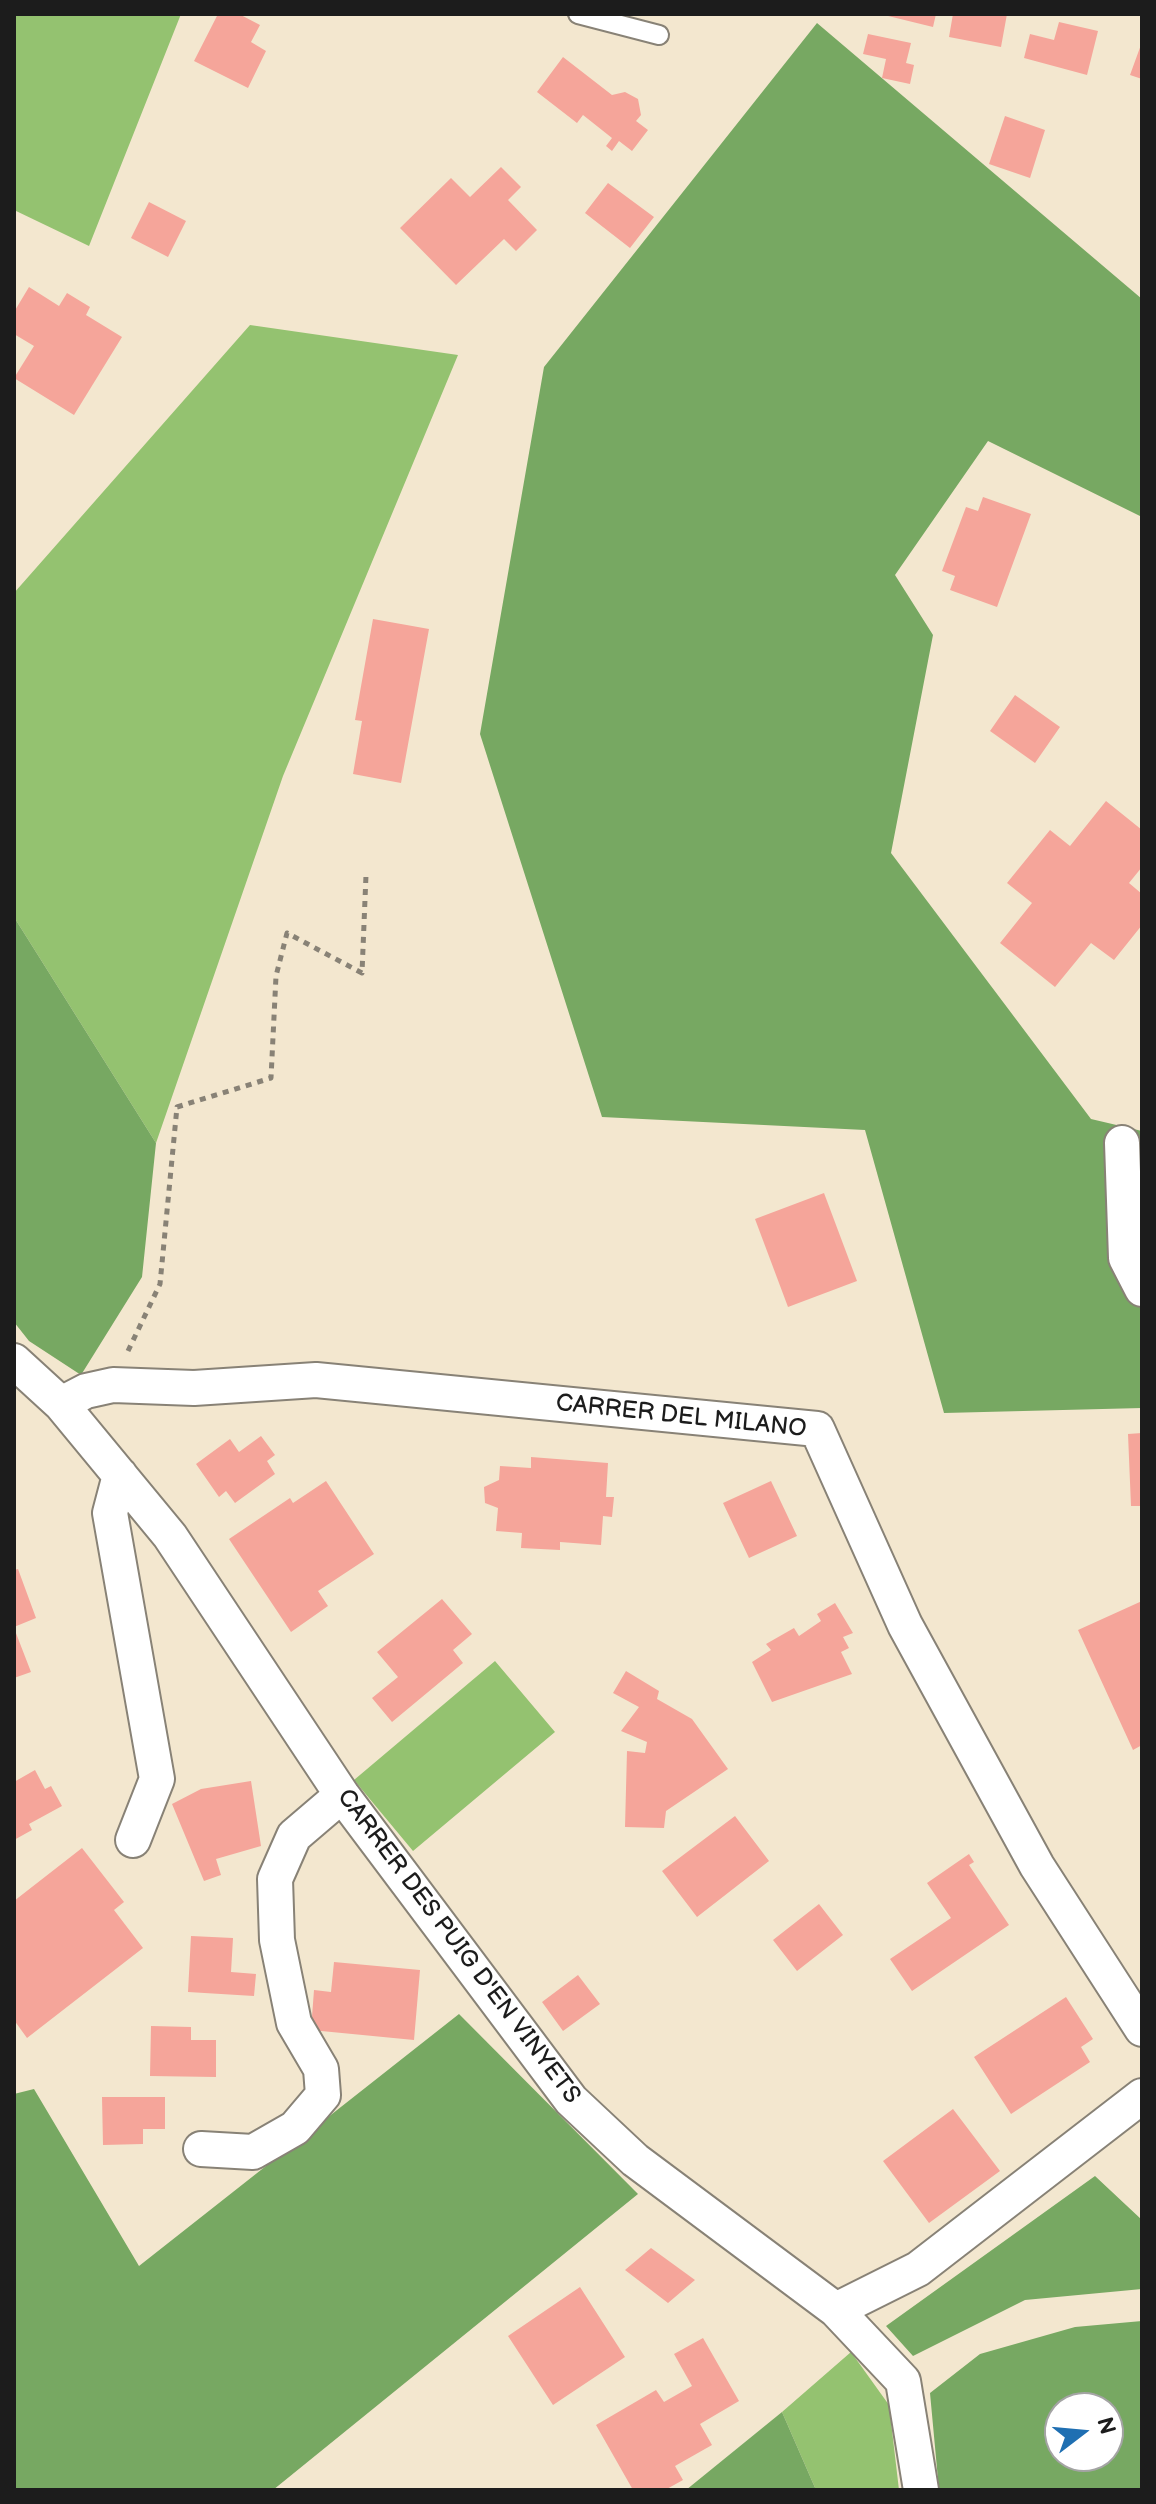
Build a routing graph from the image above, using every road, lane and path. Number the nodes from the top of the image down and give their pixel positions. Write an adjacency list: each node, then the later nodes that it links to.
1 (578, 14): 2 (lane)
2 (659, 35)
3 (366, 875): 7 (path)
4 (1122, 1143): 5 (street)
5 (1142, 1289)
6 (14, 1361): 8 (street, CARRER DES PUIG D'EN VINYETS)
7 (113, 1385): 8 (street, CARRER DEL MILANO); 12 (street, CARRER DEL MILANO)
8 (61, 1404): 9 (street, CARRER DES PUIG D'EN VINYETS)
9 (120, 1475): 10 (street, CARRER DES PUIG D'EN VINYETS); 11 (street)
10 (342, 1795): 14 (street); 15 (street, CARRER DES PUIG D'EN VINYETS)
11 (133, 1840)
12 (1142, 2029)
13 (1142, 2096): 15 (street)
14 (201, 2149)
15 (836, 2310): 16 (street, CARRER DES PUIG D'EN VINYETS)
16 (921, 2490)

